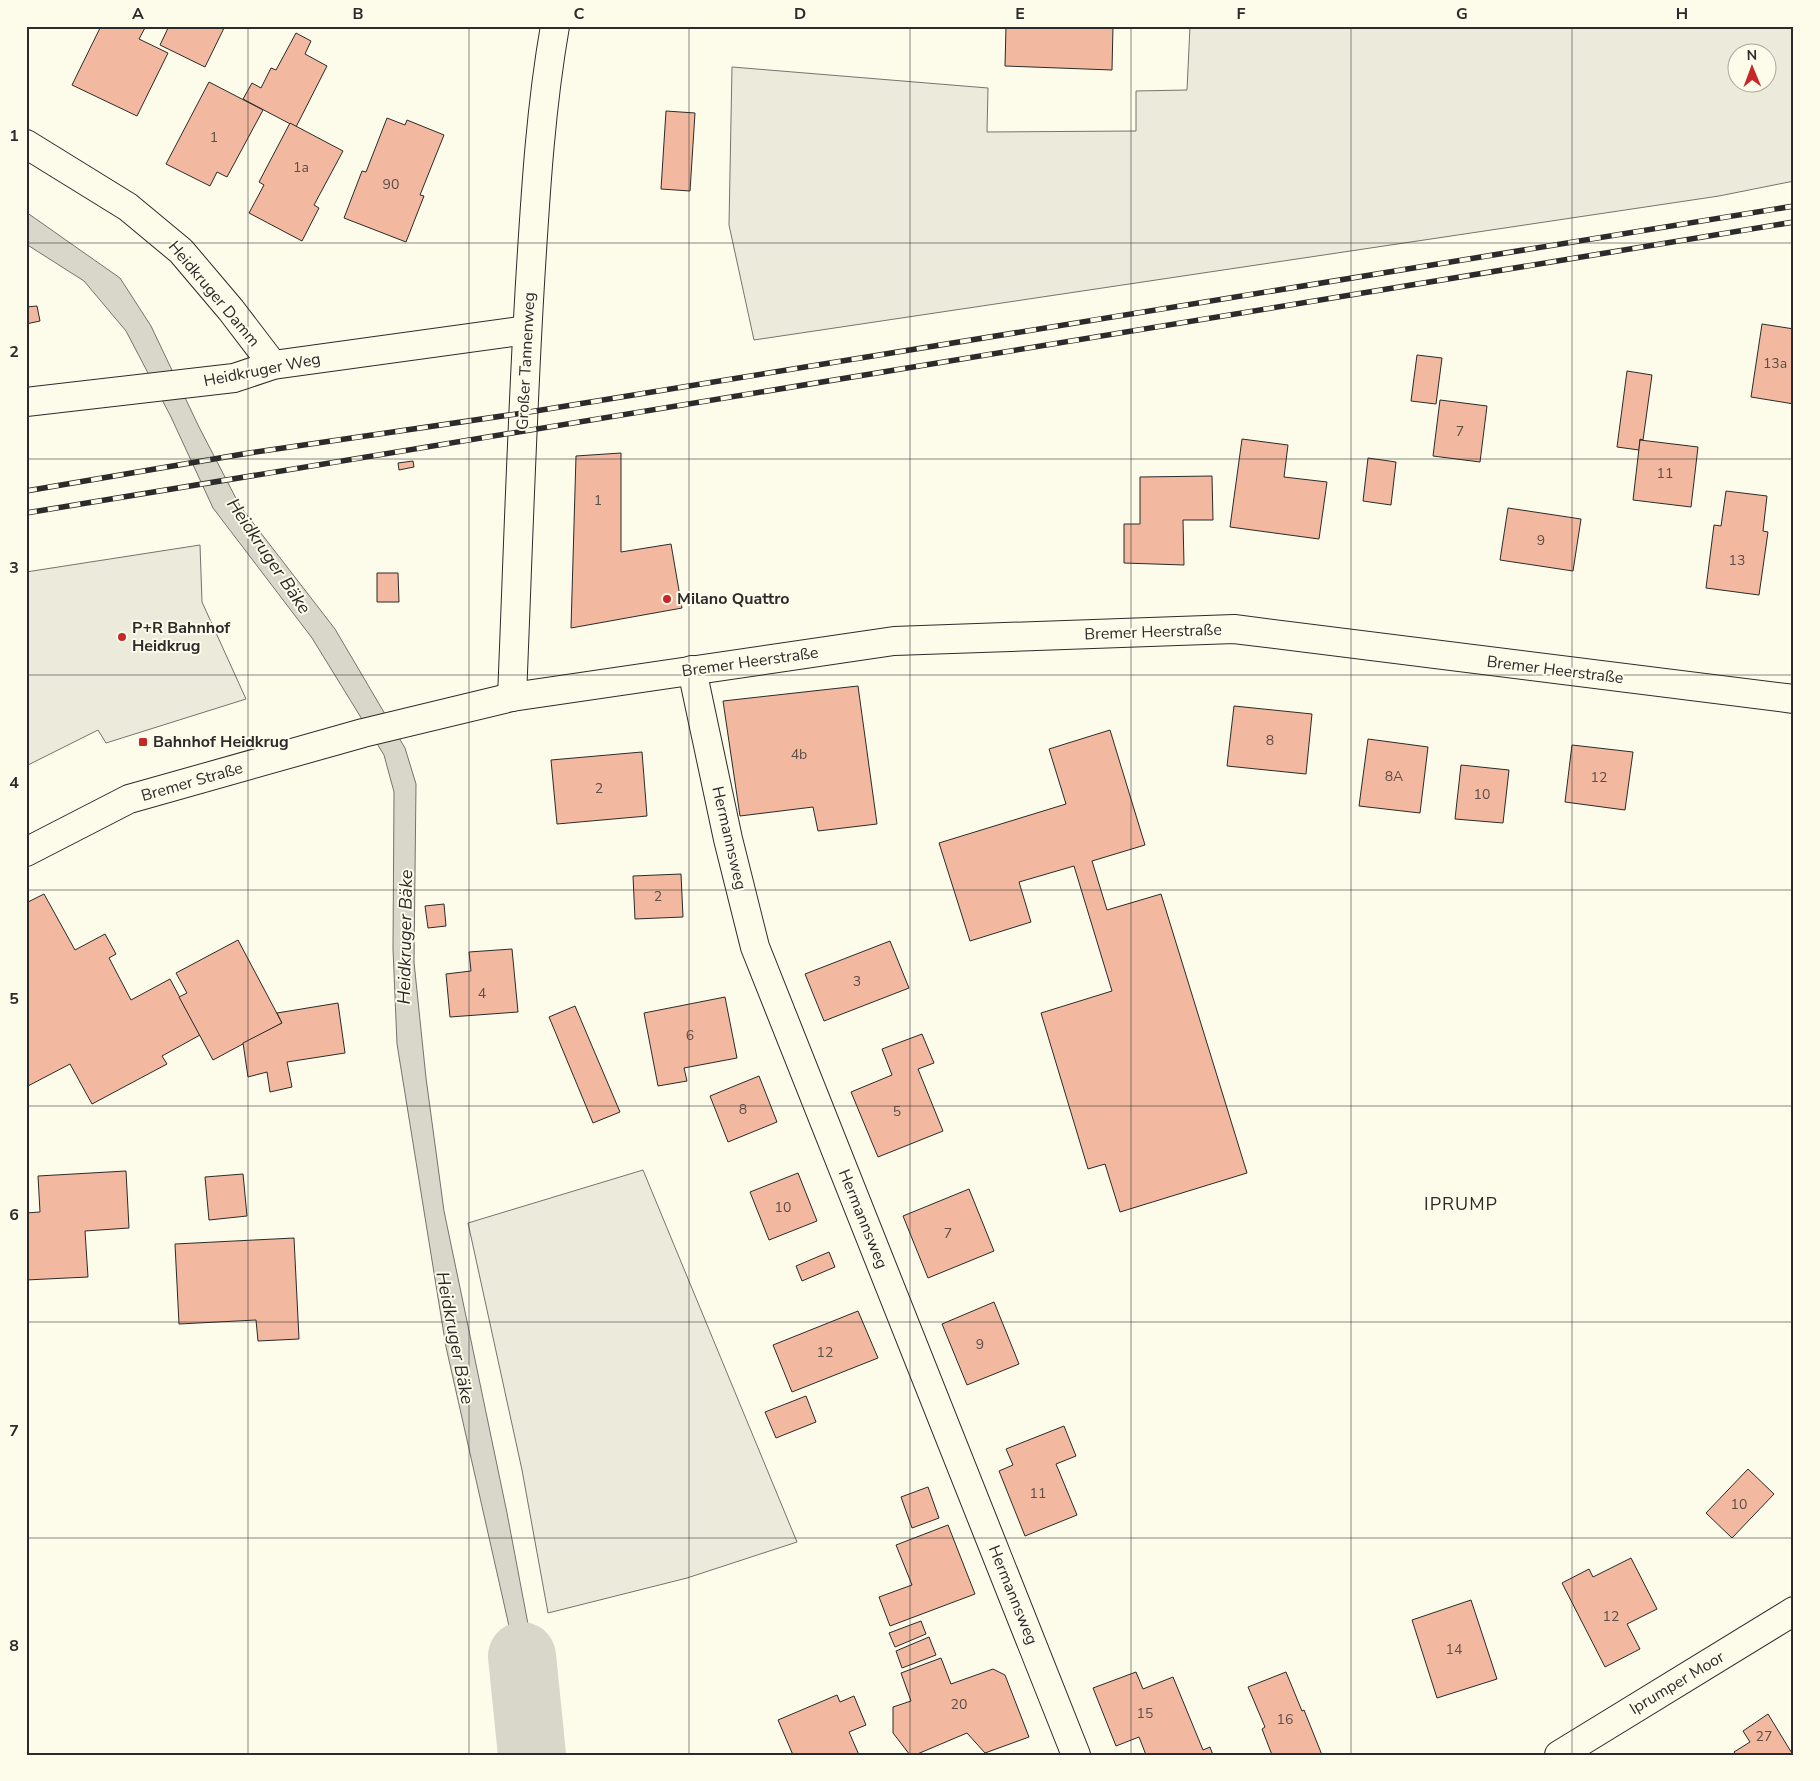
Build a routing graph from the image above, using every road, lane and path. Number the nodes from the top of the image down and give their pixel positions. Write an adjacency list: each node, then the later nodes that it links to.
1 (555, 26): 3 (street, Großer Tannenweg)
2 (26, 144): 4 (street, Heidkruger Damm)
3 (527, 330): 4 (street, Heidkruger Weg); 7 (street, Großer Tannenweg)
4 (273, 365): 5 (street, Heidkruger Weg)
5 (26, 402)
6 (692, 670): 7 (street, Bremer Heerstraße); 8 (street, Bremer Heerstraße); 11 (street, Hermannsweg)
7 (512, 697): 9 (street, Bremer Straße)
8 (1794, 699)
9 (26, 852)
10 (1794, 1611): 12 (street, Iprumper Moor)
11 (1076, 1755)
12 (1559, 1755)

